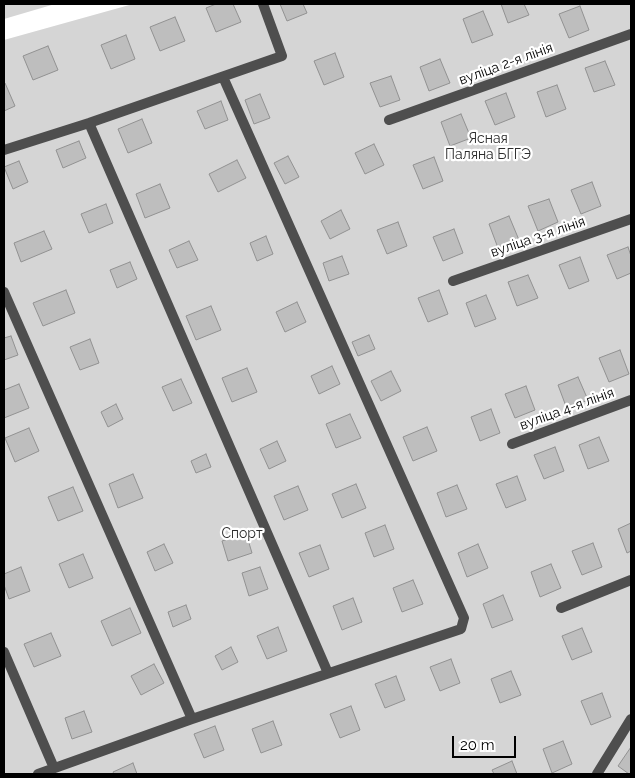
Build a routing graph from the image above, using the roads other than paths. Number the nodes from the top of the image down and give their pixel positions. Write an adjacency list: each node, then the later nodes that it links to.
1 (263, 4): 3 (street)
2 (631, 34): 4 (street, вуліца 2-я лінія)
3 (223, 77): 5 (street); 15 (street)
4 (389, 120)
5 (89, 123): 6 (street); 15 (street)
6 (4, 150)
7 (631, 219): 8 (street, вуліца 3-я лінія)
8 (453, 281)
9 (4, 292): 16 (street)
10 (631, 400): 11 (street, вуліца 4-я лінія)
11 (512, 444)
12 (631, 580): 13 (street)
13 (561, 608)
14 (4, 652): 18 (street)
15 (328, 673): 16 (street)
16 (192, 719): 18 (street)
17 (631, 719): 20 (street)
18 (54, 768): 19 (street)
19 (38, 774)
20 (597, 774)

